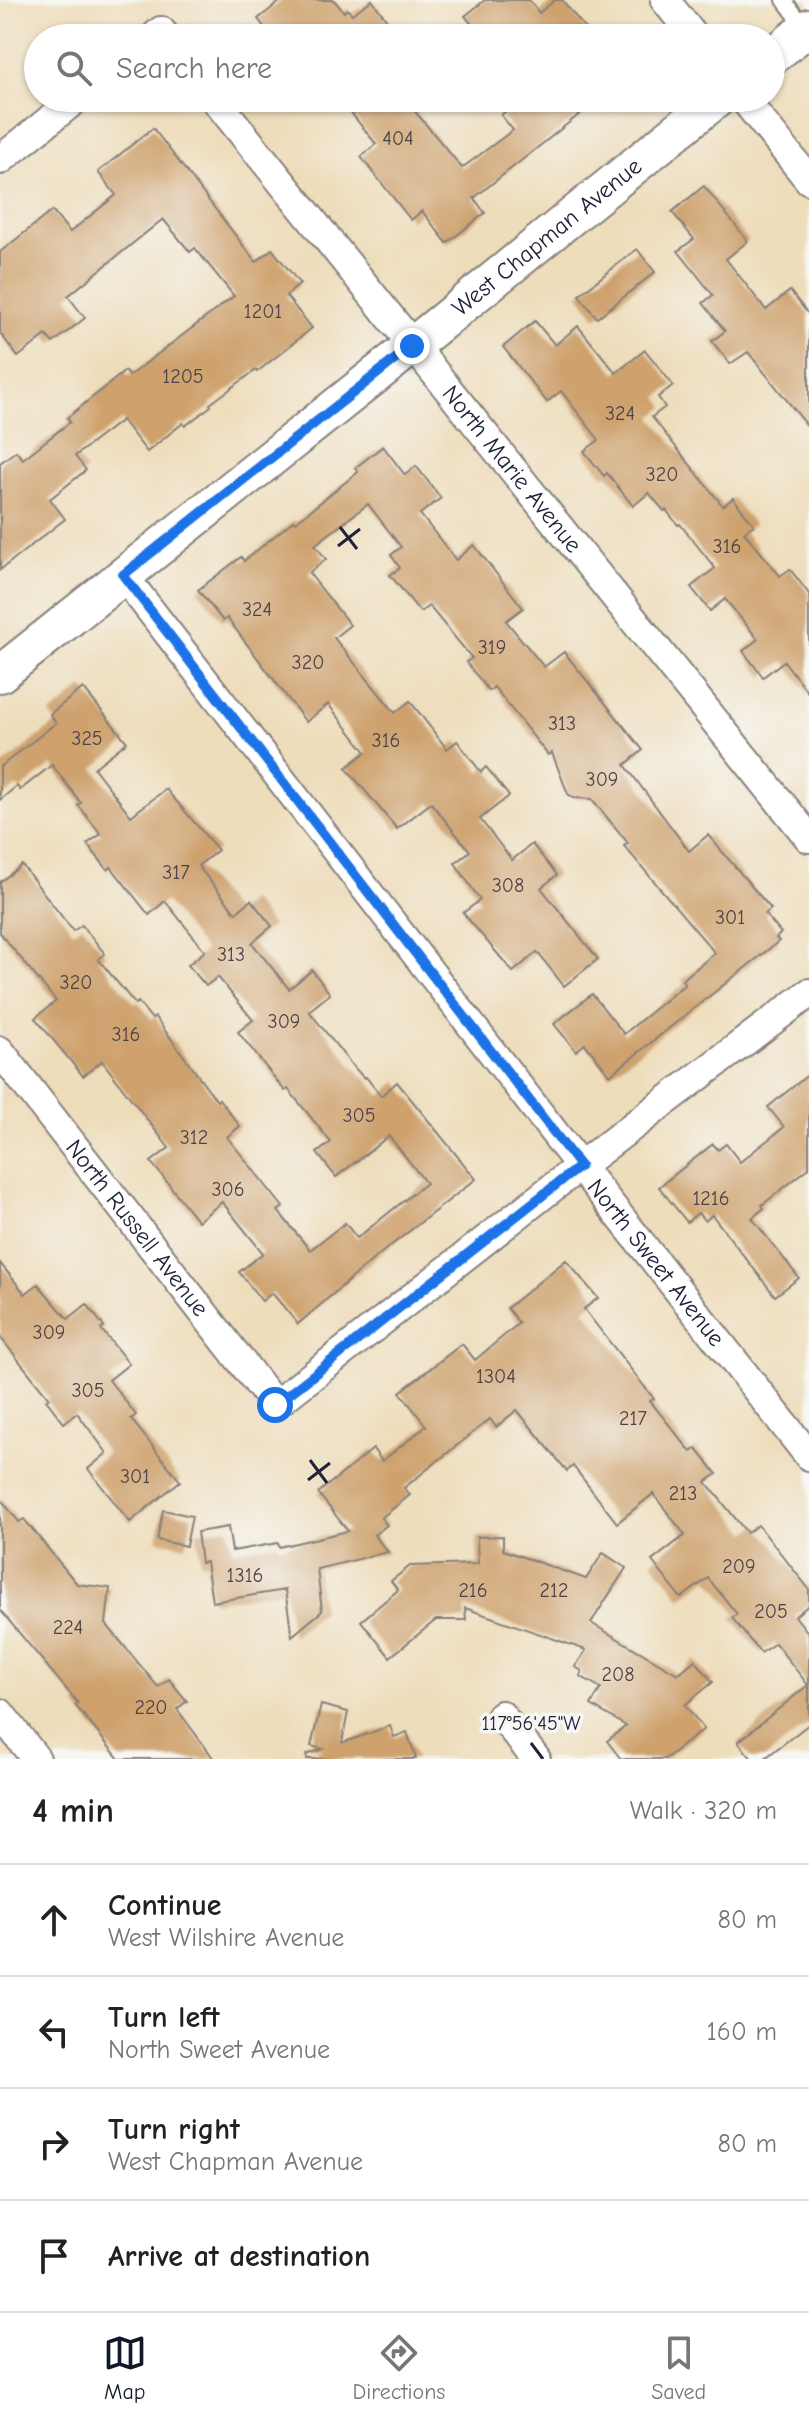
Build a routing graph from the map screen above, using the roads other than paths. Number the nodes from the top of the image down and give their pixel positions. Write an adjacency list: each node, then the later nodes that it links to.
1 (665, 0): 3 (street)
2 (784, 0): 4 (lane)
3 (684, 24)
4 (808, 30): 5 (street)
5 (785, 47)
6 (60, 112): 10 (street)
7 (225, 112): 12 (street, North Marie Avenue)
8 (701, 112): 12 (street, West Chapman Avenue)
9 (754, 112): 11 (street)
10 (0, 160)
11 (809, 180)
12 (412, 346): 13 (street, West Chapman Avenue); 15 (street, North Marie Avenue)
13 (123, 575): 14 (street, West Chapman Avenue); 18 (street, North Sweet Avenue)
14 (0, 674)
15 (809, 838)
16 (809, 993): 18 (street)
17 (0, 1051): 18 (street, North Russell Avenue)
18 (580, 1166): 19 (street, North Sweet Avenue)
19 (809, 1456)
20 (0, 1713): 22 (street)
21 (501, 1715): 23 (street)
22 (36, 1759)
23 (536, 1759)

